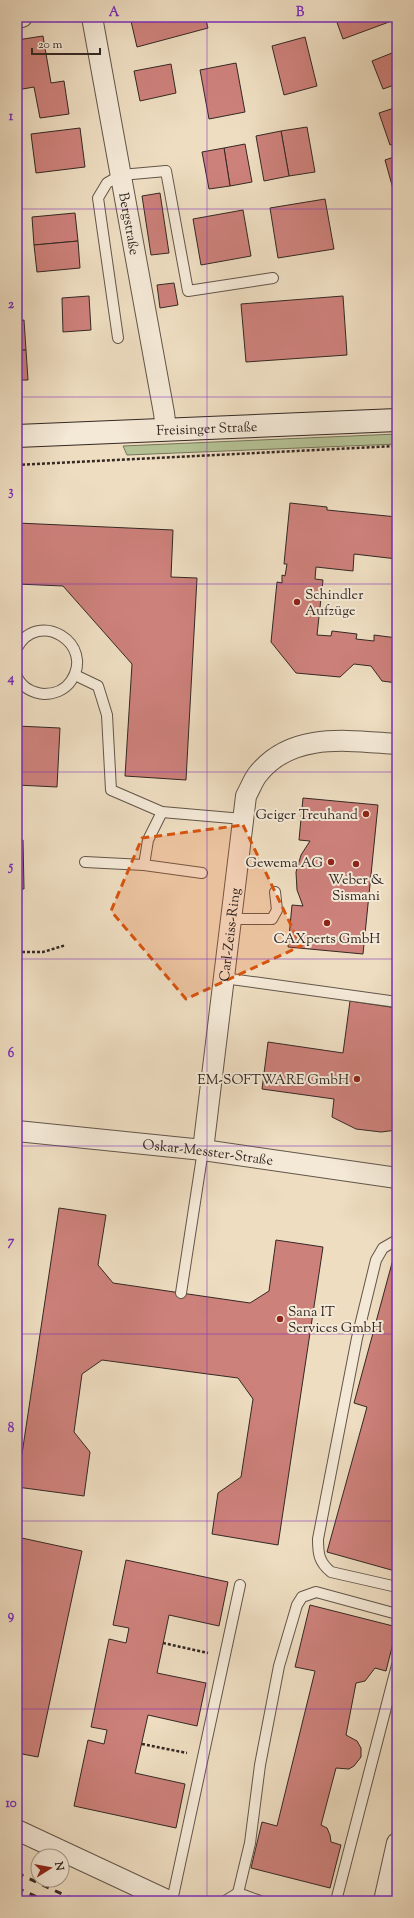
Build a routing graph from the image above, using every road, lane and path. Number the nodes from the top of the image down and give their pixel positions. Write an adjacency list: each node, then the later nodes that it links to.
1 (22, 17): 3 (street)
2 (92, 17): 4 (street, Bergstraße)
3 (17, 18)
4 (121, 175): 5 (lane); 6 (lane); 8 (street, Bergstraße)
5 (273, 278)
6 (118, 338)
7 (397, 420): 8 (main road, Freisinger Straße)
8 (166, 430): 9 (main road, Freisinger Straße)
9 (17, 436)
10 (397, 446): 11 (path)
11 (17, 465)
12 (17, 648): 13 (lane)
13 (74, 675): 14 (lane); 16 (lane)
14 (17, 676)
15 (397, 744): 17 (street, Carl-Zeiss-Ring)
16 (162, 812): 17 (lane); 19 (lane)
17 (243, 819): 22 (street, Carl-Zeiss-Ring)
18 (85, 862): 19 (lane)
19 (144, 865): 20 (lane)
20 (202, 873)
21 (276, 892): 22 (lane)
22 (231, 919): 25 (street, Carl-Zeiss-Ring)
23 (66, 945): 24 (path)
24 (17, 952)
25 (224, 978): 26 (lane); 28 (street, Carl-Zeiss-Ring)
26 (397, 1002)
27 (17, 1131): 28 (street, Oskar-Messter-Straße)
28 (204, 1150): 29 (street, Oskar-Messter-Straße); 31 (lane)
29 (397, 1178)
30 (397, 1240): 33 (lane)
31 (181, 1293)
32 (240, 1585): 36 (lane)
33 (397, 1587)
34 (397, 1614): 42 (lane)
35 (163, 1643): 36 (path)
36 (225, 1656): 39 (lane)
37 (397, 1665): 46 (lane)
38 (142, 1744): 39 (path)
39 (203, 1757): 43 (lane)
40 (17, 1830): 43 (street)
41 (397, 1843): 47 (street)
42 (238, 1893): 44 (lane); 45 (lane)
43 (171, 1901)
44 (225, 1901)
45 (260, 1901)
46 (336, 1901)
47 (384, 1901)

